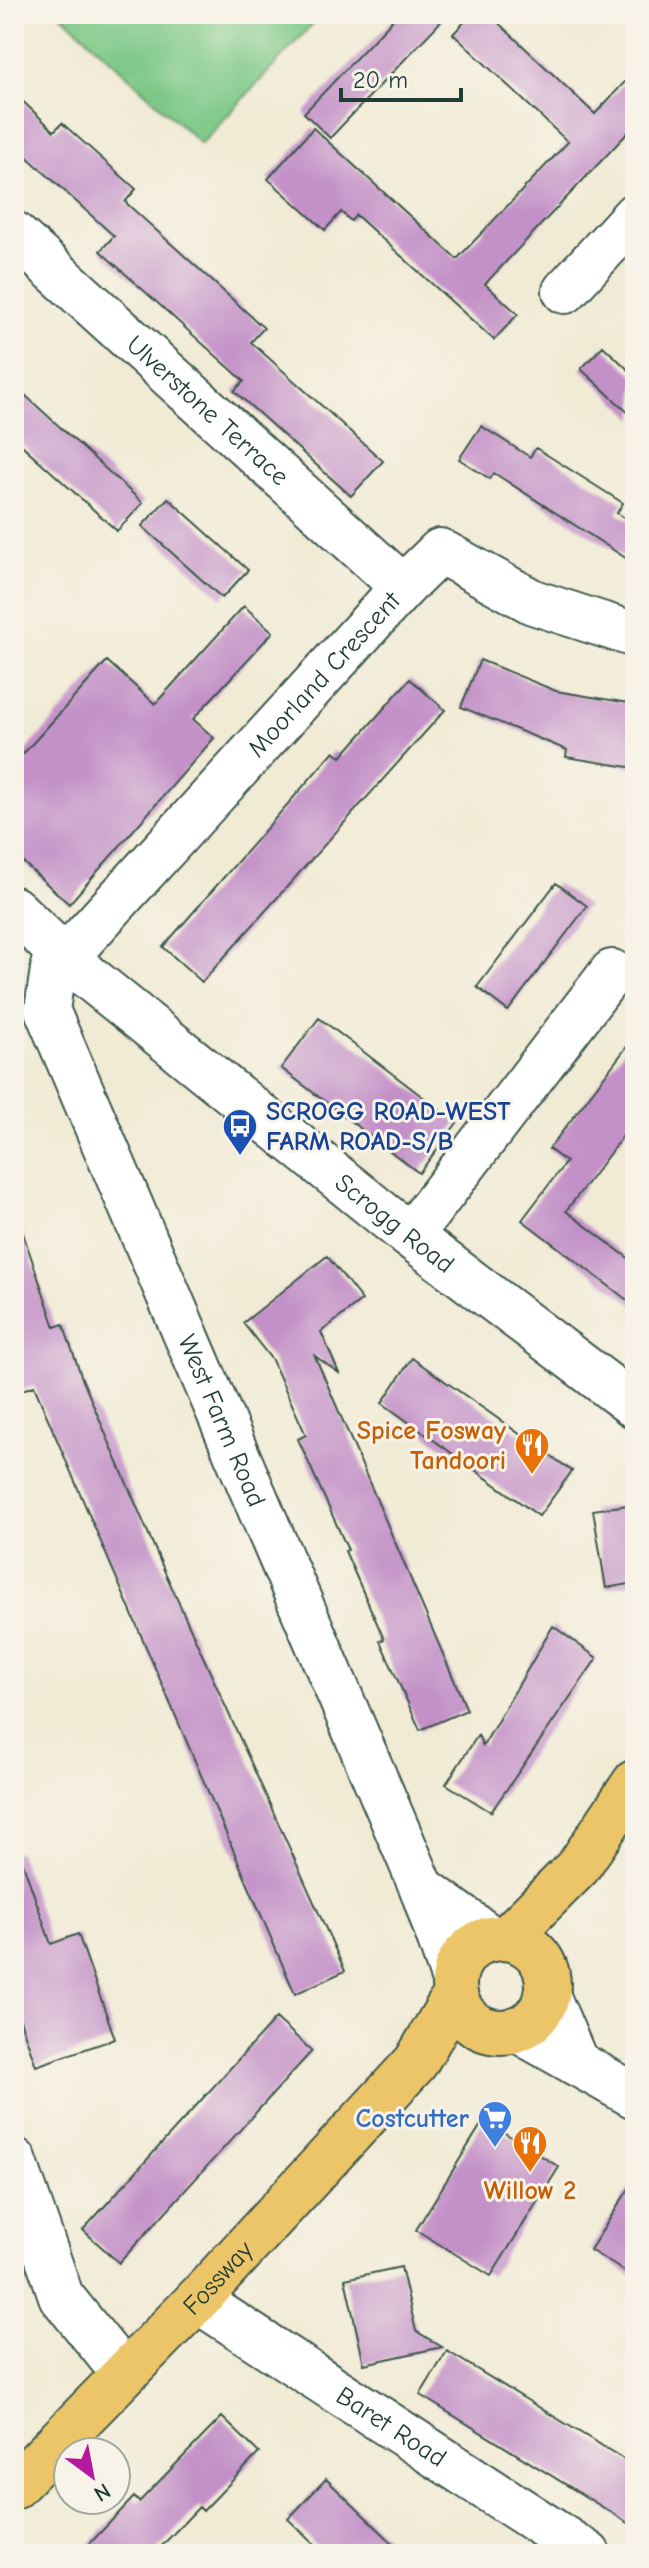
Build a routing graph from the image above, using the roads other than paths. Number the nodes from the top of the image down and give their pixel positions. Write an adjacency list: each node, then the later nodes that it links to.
1 (635, 215): 3 (street)
2 (14, 234): 4 (street, Ulverstone Terrace)
3 (565, 291)
4 (403, 587): 5 (street, Moorland Crescent); 7 (street, Moorland Crescent)
5 (635, 635)
6 (14, 909): 7 (street, Scrogg Road)
7 (61, 953): 9 (street, Scrogg Road); 13 (street, West Farm Road)
8 (612, 972): 9 (street)
9 (410, 1236): 10 (street, Scrogg Road)
10 (635, 1406)
11 (635, 1782): 12 (main road)
12 (578, 1867): 14 (main road); 15 (main road)
13 (422, 1888): 14 (street); 16 (street, West Farm Road)
14 (500, 1939): 15 (main road); 16 (main road)
15 (546, 1982): 17 (main road); 19 (street)
16 (454, 1987): 17 (main road); 18 (main road, Fossway)
17 (508, 2031): 18 (main road, Fossway); 19 (street)
18 (416, 2062): 22 (main road, Fossway)
19 (576, 2063): 20 (street)
20 (635, 2096)
21 (14, 2160): 23 (street)
22 (197, 2300): 23 (main road, Fossway); 25 (street, Baret Road)
23 (124, 2374): 24 (main road, Fossway)
24 (14, 2487)
25 (588, 2554)

